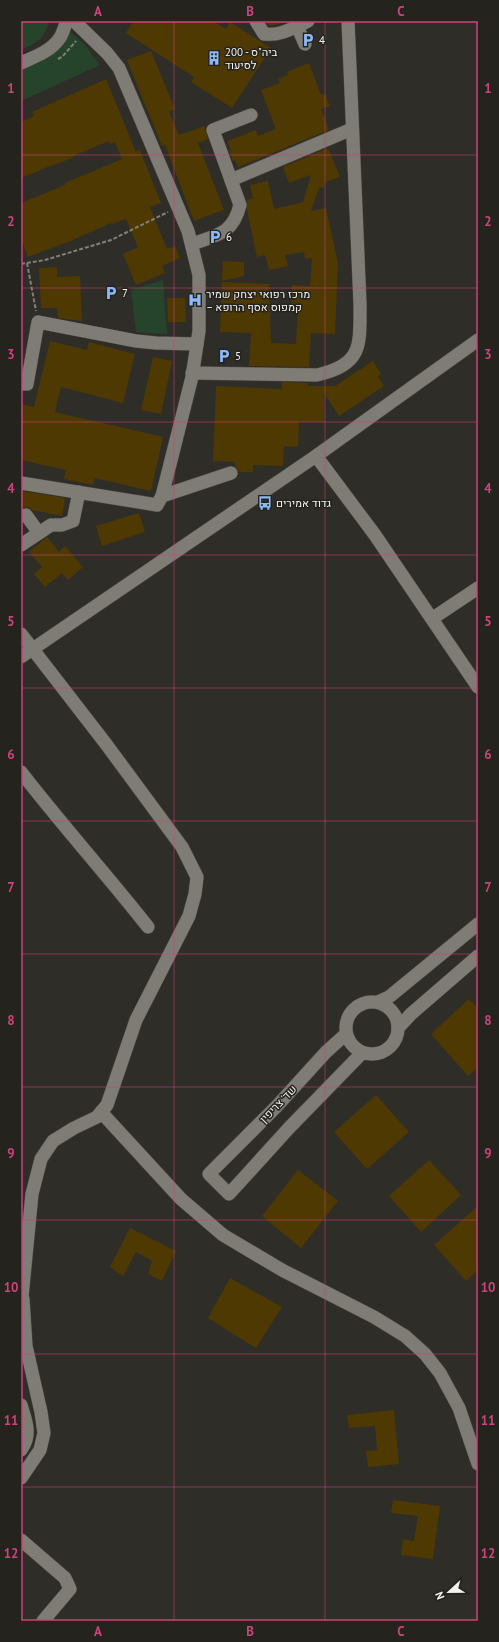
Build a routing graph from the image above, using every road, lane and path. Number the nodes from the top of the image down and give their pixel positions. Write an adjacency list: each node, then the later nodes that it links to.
1 (67, 21): 7 (street)
2 (74, 21): 11 (street)
3 (256, 21): 5 (street)
4 (348, 21): 9 (street)
5 (302, 24): 6 (street)
6 (305, 44)
7 (21, 63)
8 (251, 115): 10 (street)
9 (352, 129): 10 (street); 18 (street)
10 (231, 180): 12 (street)
11 (178, 208): 12 (street); 13 (path)
12 (192, 244): 17 (street)
13 (27, 263): 14 (path); 15 (path)
14 (21, 264)
15 (38, 322): 17 (street); 19 (street)
16 (478, 340): 20 (street)
17 (197, 344): 18 (street)
18 (192, 373): 24 (street)
19 (21, 384)
20 (316, 456): 29 (street); 31 (street)
21 (231, 473): 24 (street)
22 (21, 483): 23 (street)
23 (79, 492): 24 (street); 26 (street)
24 (162, 496)
25 (21, 516): 26 (street)
26 (39, 533): 27 (street)
27 (21, 545)
28 (478, 588): 29 (street)
29 (433, 618): 33 (street)
30 (21, 634): 31 (street)
31 (32, 648): 32 (street); 42 (street)
32 (21, 657)
33 (478, 687)
34 (21, 772): 36 (street)
35 (478, 924): 38 (street)
36 (148, 928)
37 (478, 956): 39 (street)
38 (378, 1002): 39 (street); 40 (street)
39 (398, 1028): 41 (street)
40 (346, 1034): 41 (street); 41 (street, שד' צריפין)
41 (362, 1053)
42 (101, 1112): 43 (street); 47 (street)
43 (22, 1303): 44 (street)
44 (26, 1366): 48 (street)
45 (21, 1405): 46 (street)
46 (21, 1450)
47 (478, 1464)
48 (21, 1478)
49 (21, 1540): 50 (street)
50 (43, 1621)

